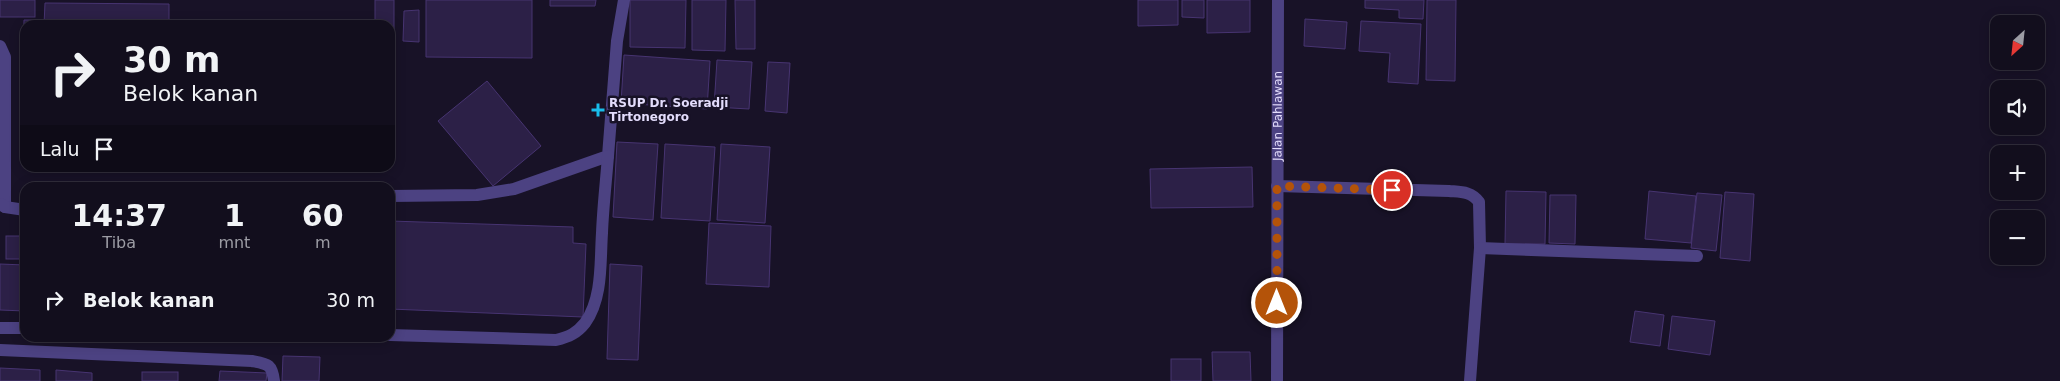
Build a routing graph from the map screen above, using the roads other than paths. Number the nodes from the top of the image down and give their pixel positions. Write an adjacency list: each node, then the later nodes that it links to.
1 (624, 0): 4 (street)
2 (1278, 0): 5 (street, Jalan Pahlawan)
3 (0, 46): 7 (street)
4 (608, 156): 6 (street); 13 (street)
5 (1277, 186): 9 (street); 16 (street, Jalan Pahlawan)
6 (395, 196)
7 (3, 205): 8 (street)
8 (20, 209)
9 (1480, 248): 10 (street); 17 (street)
10 (1697, 256)
11 (0, 328): 12 (street)
12 (20, 328)
13 (395, 335)
14 (0, 350): 15 (street)
15 (274, 381)
16 (1277, 381)
17 (1470, 381)

